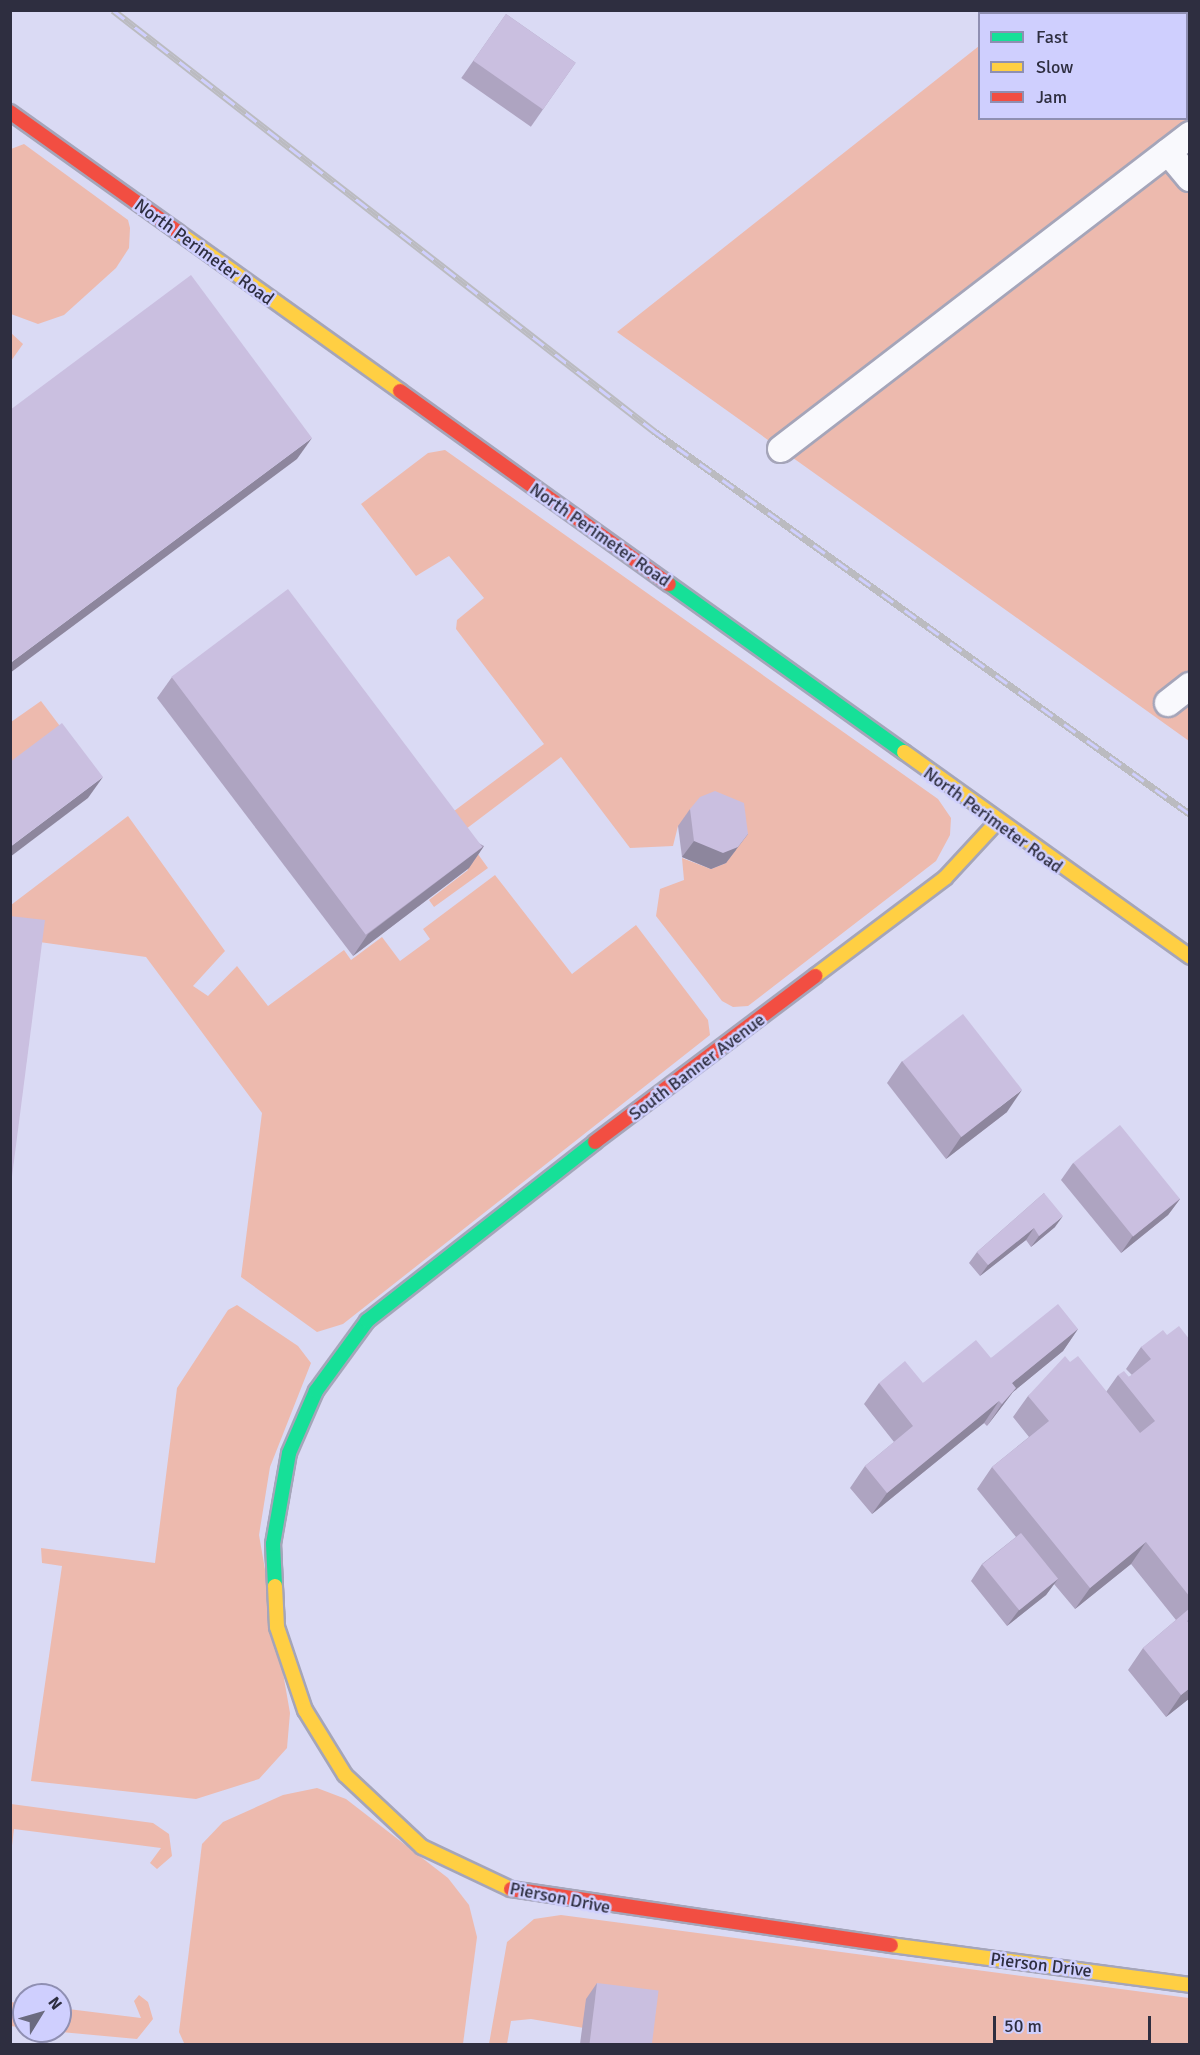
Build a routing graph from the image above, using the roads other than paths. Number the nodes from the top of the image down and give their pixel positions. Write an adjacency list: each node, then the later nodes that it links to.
1 (10, 112): 8 (street, North Perimeter Road)
2 (1190, 135): 3 (street)
3 (1168, 152): 4 (street); 5 (street)
4 (1190, 178)
5 (781, 449)
6 (1190, 686): 7 (street)
7 (1168, 703)
8 (996, 823): 9 (street, North Perimeter Road); 10 (street, South Banner Avenue)
9 (1190, 957)
10 (388, 1300): 11 (street, Pierson Drive)
11 (1190, 1985)

